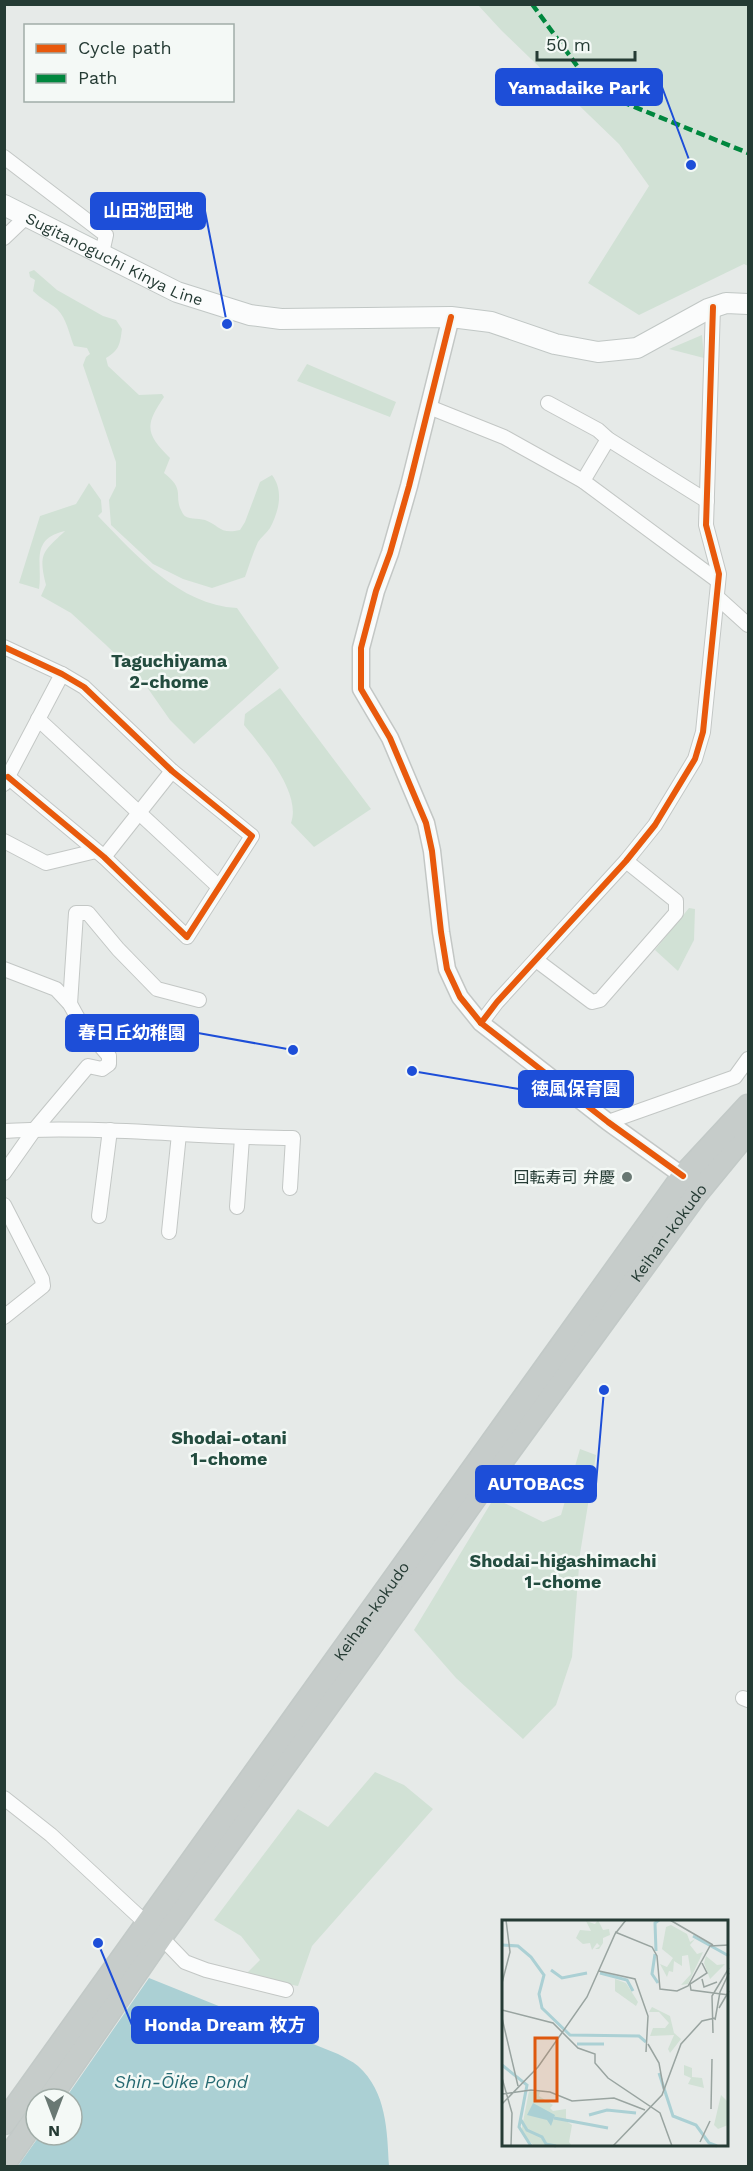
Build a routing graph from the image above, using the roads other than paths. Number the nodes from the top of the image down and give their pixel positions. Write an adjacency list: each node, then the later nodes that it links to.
1 (4, 158): 5 (street)
2 (4, 205): 3 (main road, Sugitanoguchi Kinya Line)
3 (26, 217): 4 (street); 5 (main road, Sugitanoguchi Kinya Line)
4 (4, 238)
5 (102, 253): 8 (main road, Sugitanoguchi Kinya Line)
6 (748, 304): 7 (main road, Sugitanoguchi Kinya Line)
7 (713, 307): 8 (main road, Sugitanoguchi Kinya Line); 13 (street)
8 (451, 317): 10 (street)
9 (548, 403): 11 (street)
10 (429, 406): 12 (street); 31 (street)
11 (608, 439): 12 (street); 13 (street)
12 (583, 481): 14 (street)
13 (707, 501): 14 (street)
14 (718, 581): 15 (street)
15 (717, 597): 16 (street); 25 (street)
16 (748, 625)
17 (5, 648): 18 (street)
18 (62, 674): 19 (street); 20 (street)
19 (38, 719): 21 (street); 22 (street)
20 (172, 771): 22 (street); 26 (street)
21 (6, 780): 24 (street)
22 (138, 814): 24 (street); 26 (street)
23 (4, 841): 24 (street)
24 (100, 854): 26 (street)
25 (626, 861): 27 (street); 27 (street)
26 (219, 887)
27 (536, 960): 31 (street)
28 (4, 969): 30 (street)
29 (199, 1000): 30 (street)
30 (70, 1004): 35 (street)
31 (481, 1023): 34 (street)
32 (748, 1059): 34 (street)
33 (748, 1106): 42 (highway, Keihan-kokudo)
34 (608, 1122): 42 (street)
35 (35, 1129): 36 (street); 37 (street); 41 (street)
36 (110, 1130): 39 (street); 46 (street)
37 (4, 1131)
38 (748, 1131): 50 (highway, Keihan-kokudo)
39 (179, 1134): 40 (street); 47 (street)
40 (242, 1138): 43 (street); 45 (street)
41 (4, 1173)
42 (683, 1176): 50 (highway, Keihan-kokudo)
43 (290, 1188)
44 (4, 1205): 48 (street)
45 (237, 1207)
46 (99, 1216)
47 (169, 1232)
48 (4, 1317)
49 (4, 1797): 50 (street)
50 (154, 1931): 51 (street); 52 (highway, Keihan-kokudo); 53 (highway, Keihan-kokudo)
51 (286, 1990)
52 (56, 2087)
53 (4, 2123)
54 (24, 2135): 55 (highway)
55 (4, 2164)

